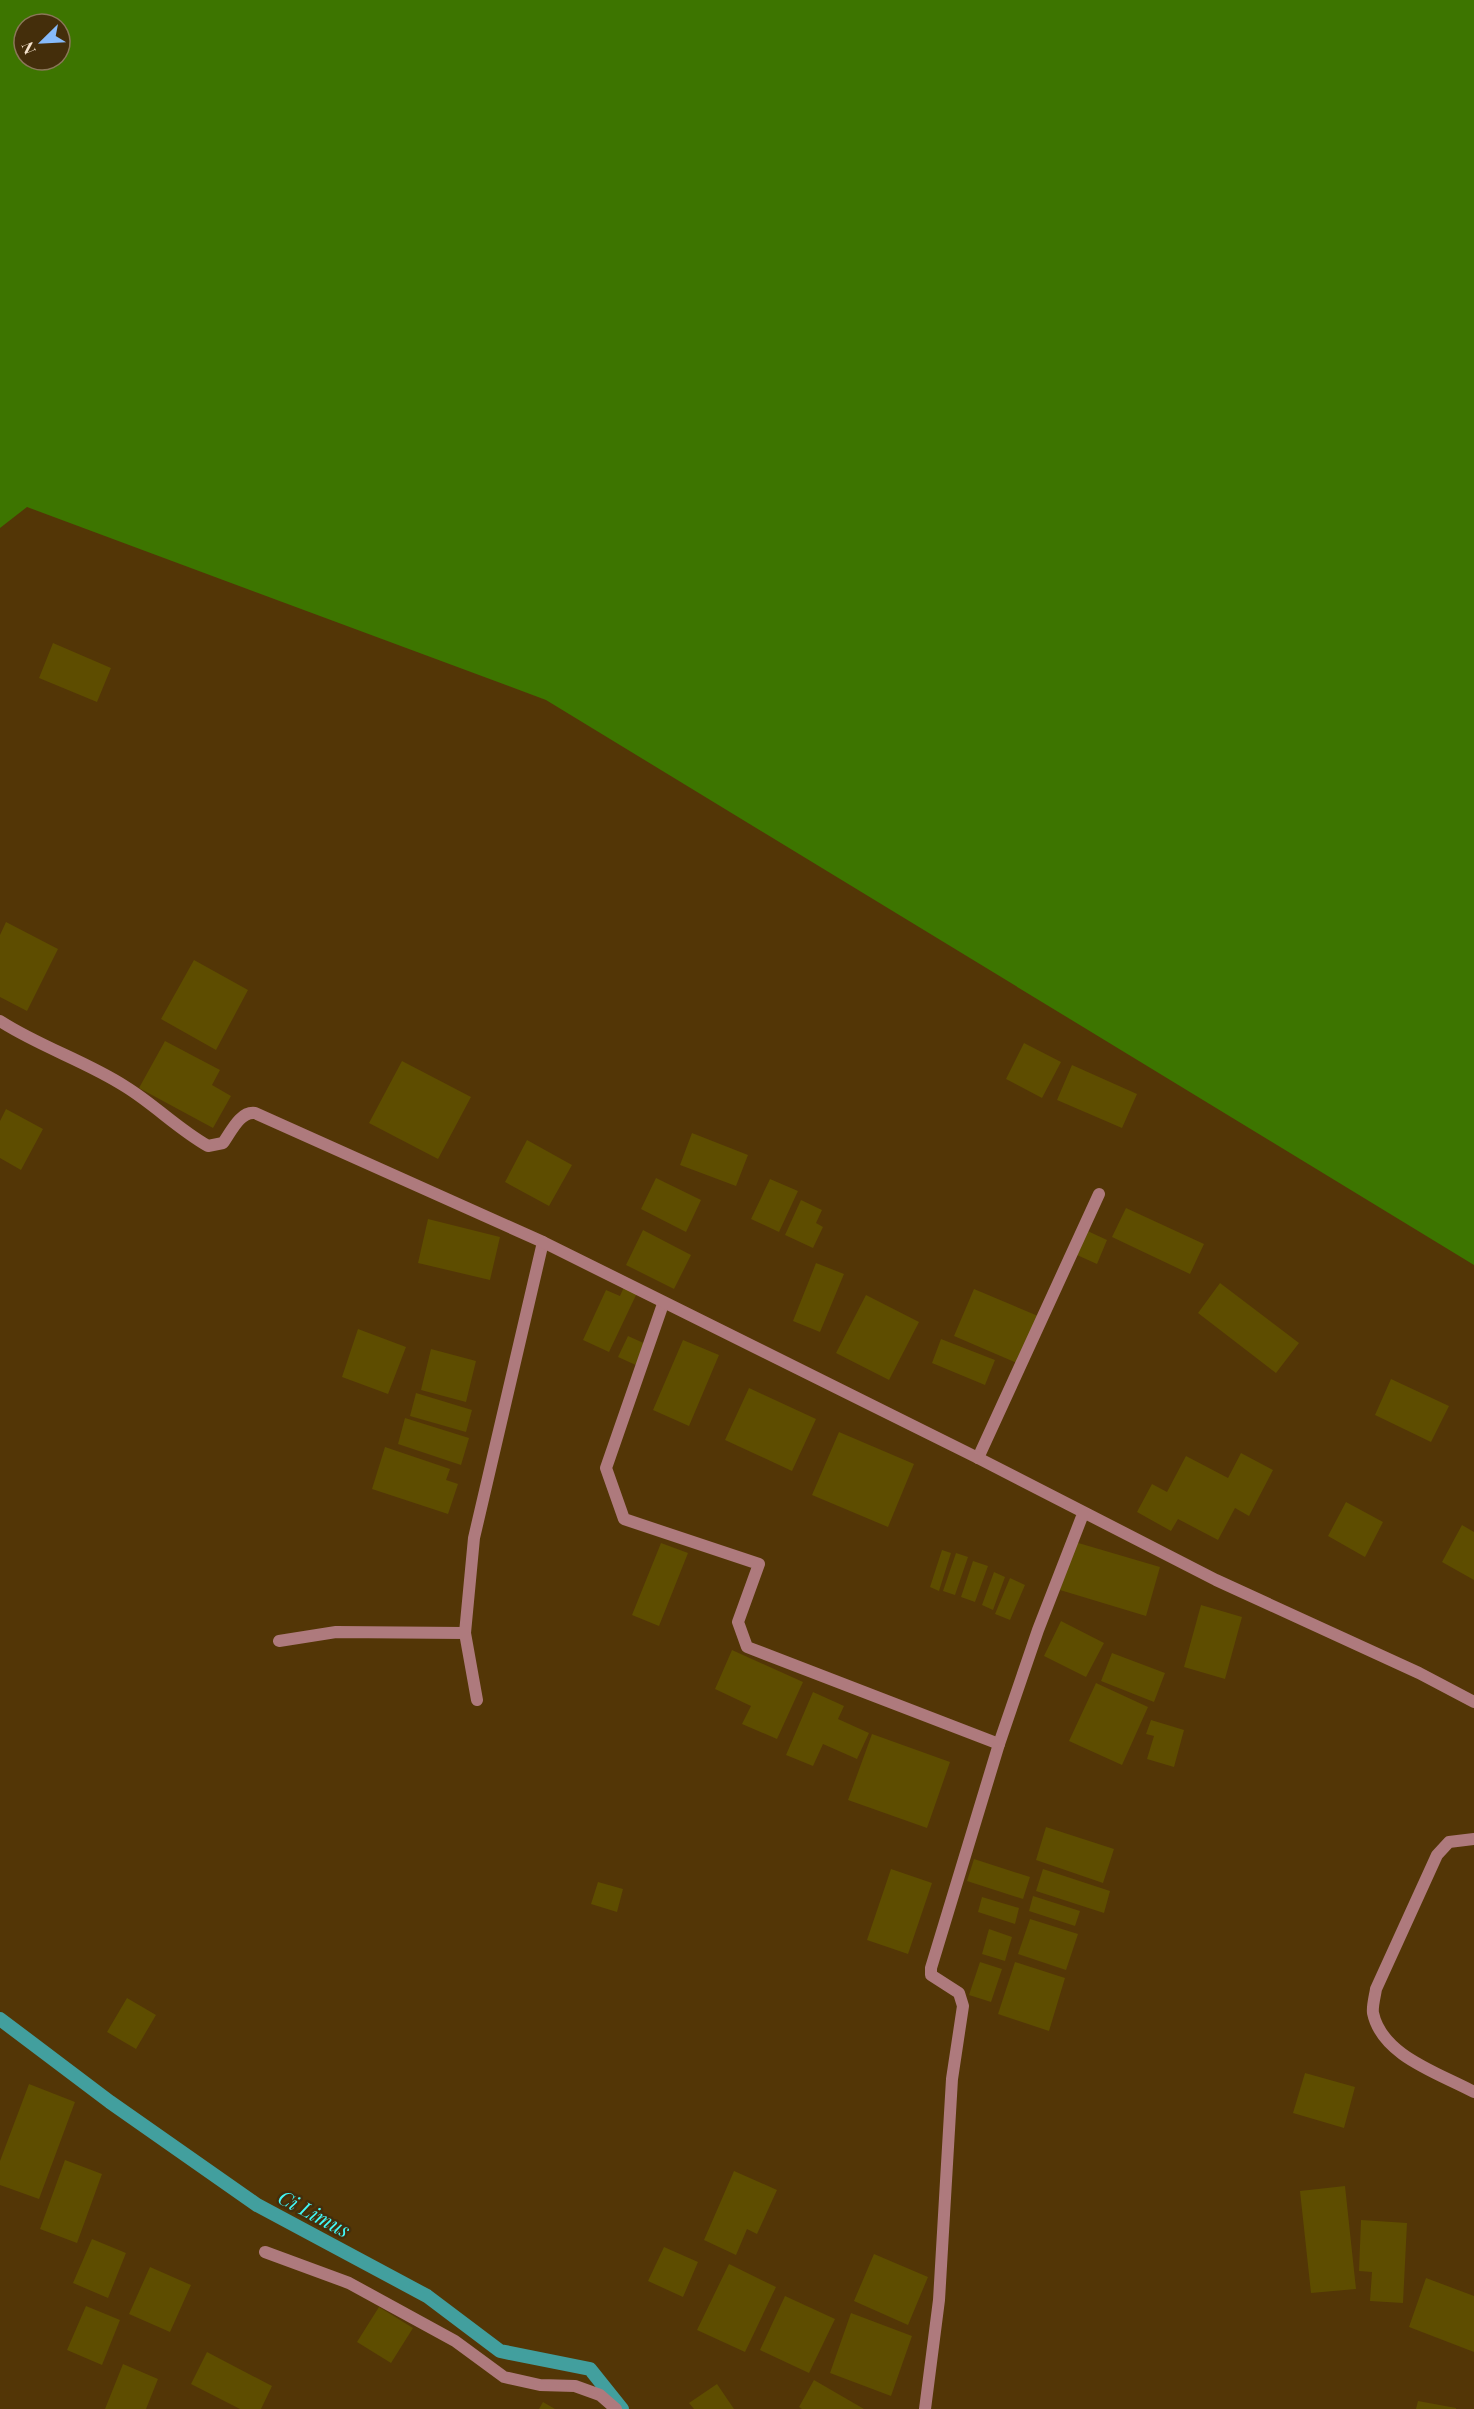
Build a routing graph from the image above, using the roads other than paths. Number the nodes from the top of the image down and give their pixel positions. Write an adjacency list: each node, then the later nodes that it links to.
1 (0, 1021): 3 (street)
2 (1099, 1194): 5 (street)
3 (543, 1242): 4 (street); 7 (street)
4 (663, 1304): 5 (street); 11 (street)
5 (978, 1458): 6 (street)
6 (1083, 1514): 10 (street); 11 (street)
7 (465, 1633): 8 (street); 9 (street)
8 (279, 1641)
9 (477, 1700)
10 (1474, 1702)
11 (999, 1744): 16 (street)
12 (1474, 1839): 13 (street)
13 (1474, 2092)
14 (265, 2252): 15 (street)
15 (615, 2409)
16 (925, 2409)

